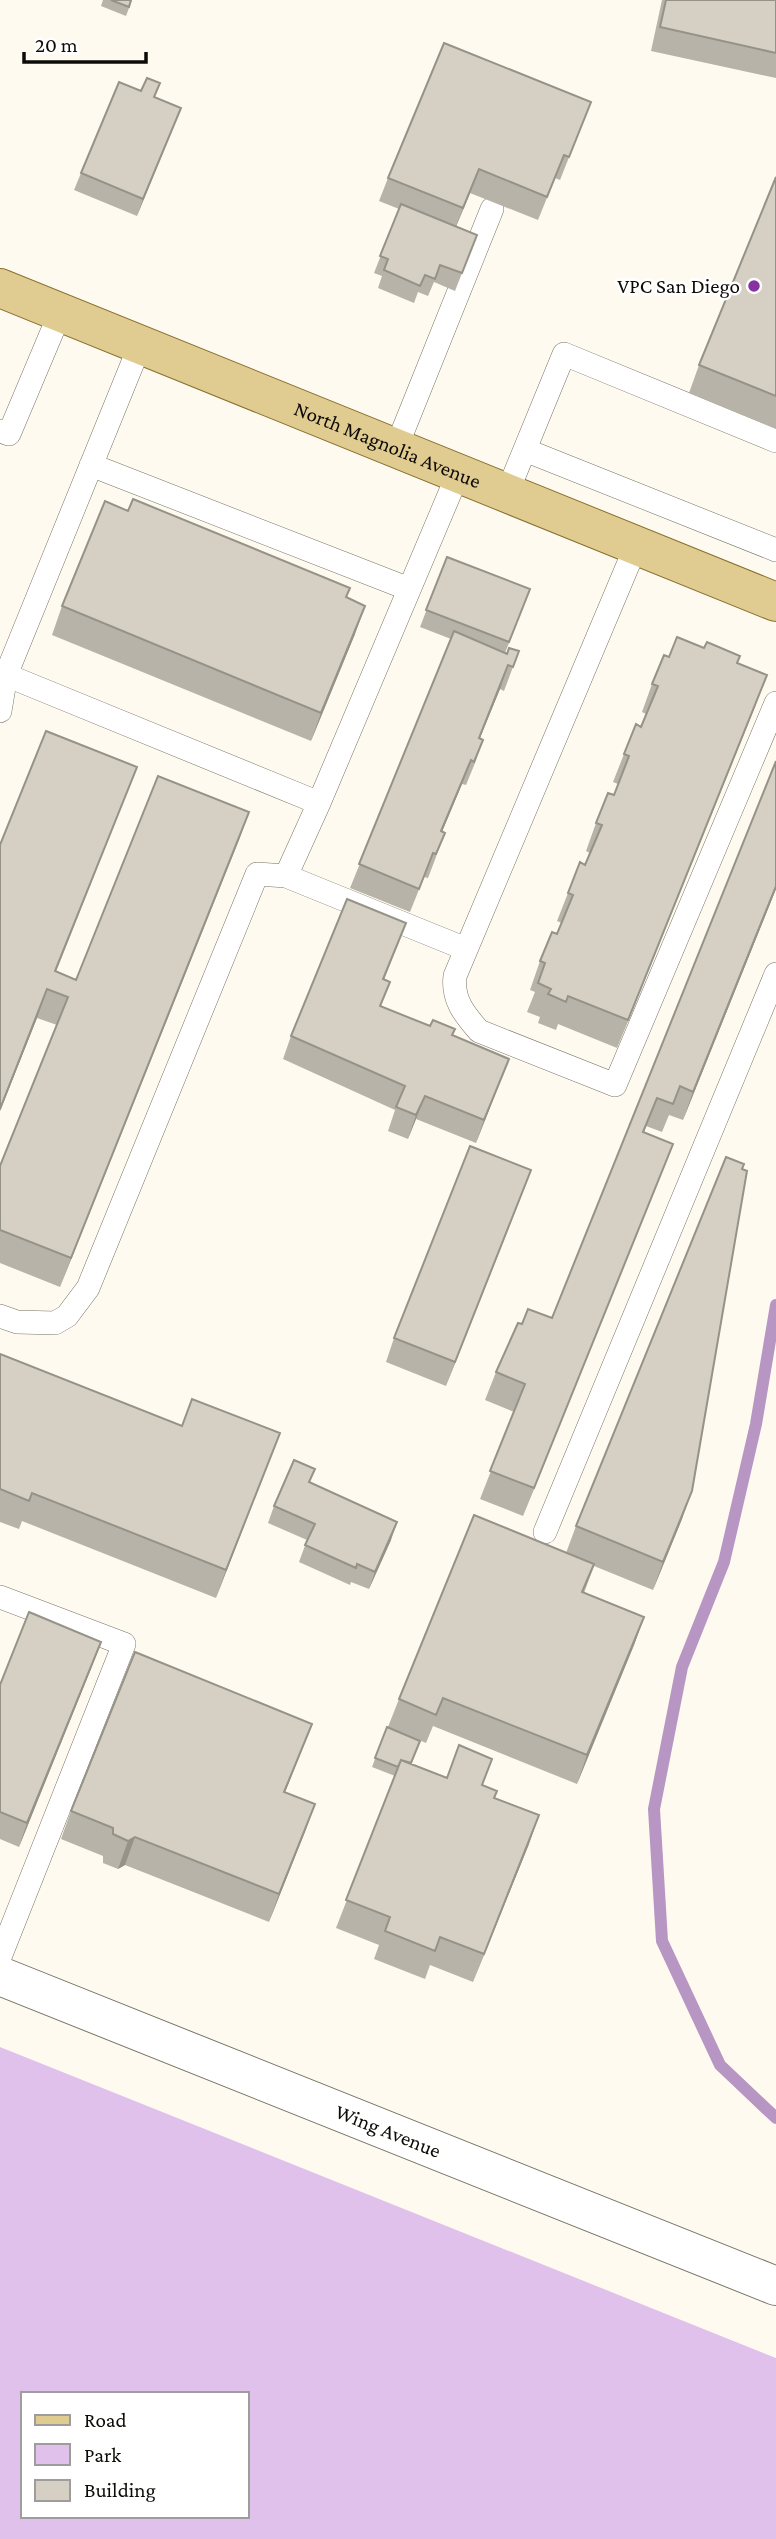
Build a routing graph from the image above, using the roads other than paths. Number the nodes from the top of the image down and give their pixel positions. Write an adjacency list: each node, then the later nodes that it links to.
1 (492, 209): 7 (lane)
2 (0, 288): 3 (main road, North Magnolia Avenue)
3 (61, 313): 4 (main road, North Magnolia Avenue); 5 (lane)
4 (141, 345): 7 (main road, North Magnolia Avenue); 9 (lane)
5 (0, 431)
6 (776, 441): 8 (lane)
7 (396, 448): 10 (main road, North Magnolia Avenue)
8 (525, 450): 11 (lane); 13 (lane)
9 (91, 465): 14 (lane); 16 (lane)
10 (458, 474): 11 (main road, North Magnolia Avenue); 14 (lane)
11 (508, 494): 12 (main road, North Magnolia Avenue)
12 (636, 546): 15 (main road, North Magnolia Avenue); 21 (lane)
13 (776, 550)
14 (410, 589): 19 (lane)
15 (776, 602)
16 (6, 675): 18 (lane); 19 (lane)
17 (776, 703): 21 (lane)
18 (0, 711)
19 (319, 803): 20 (lane)
20 (286, 876): 21 (lane); 23 (lane)
21 (466, 949)
22 (776, 974): 24 (lane)
23 (0, 1316)
24 (545, 1532)
25 (0, 1597): 26 (lane)
26 (0, 1958)
27 (0, 1976): 28 (street, Wing Avenue)
28 (776, 2286)

